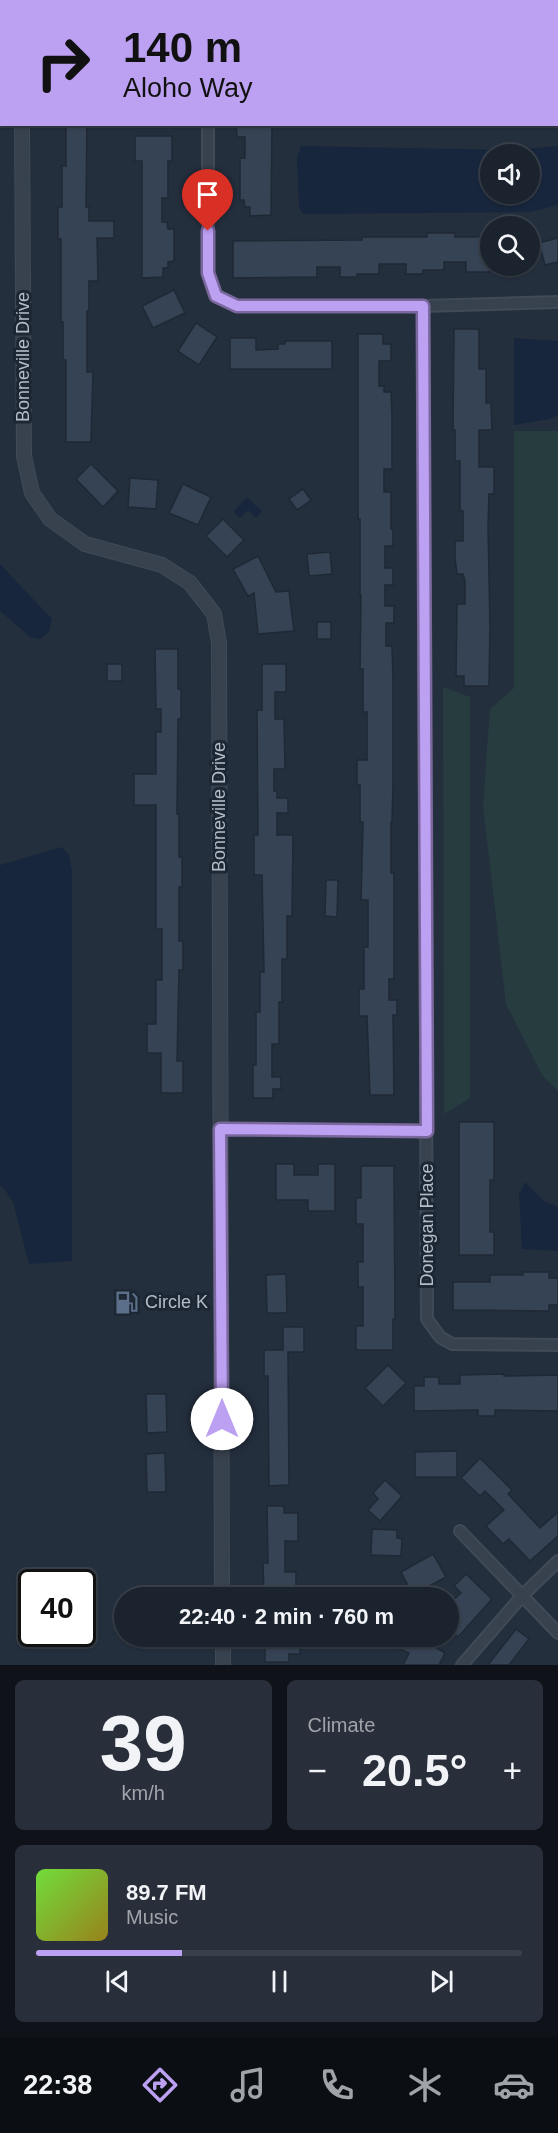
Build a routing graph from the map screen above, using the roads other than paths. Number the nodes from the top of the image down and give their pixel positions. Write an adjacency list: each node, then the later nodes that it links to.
1 (22, 126): 5 (street, Bonneville Drive)
2 (208, 126): 4 (street)
3 (558, 302): 4 (street)
4 (423, 306): 6 (street, Donegan Place)
5 (220, 1129): 6 (street); 10 (street, Bonneville Drive)
6 (427, 1131): 7 (street, Donegan Place)
7 (558, 1345)
8 (460, 1531): 11 (street)
9 (558, 1561): 11 (street)
10 (222, 1587)
11 (522, 1596): 12 (street); 15 (street)
12 (558, 1633)
13 (223, 1647): 14 (street)
14 (223, 1665)
15 (462, 1665)

